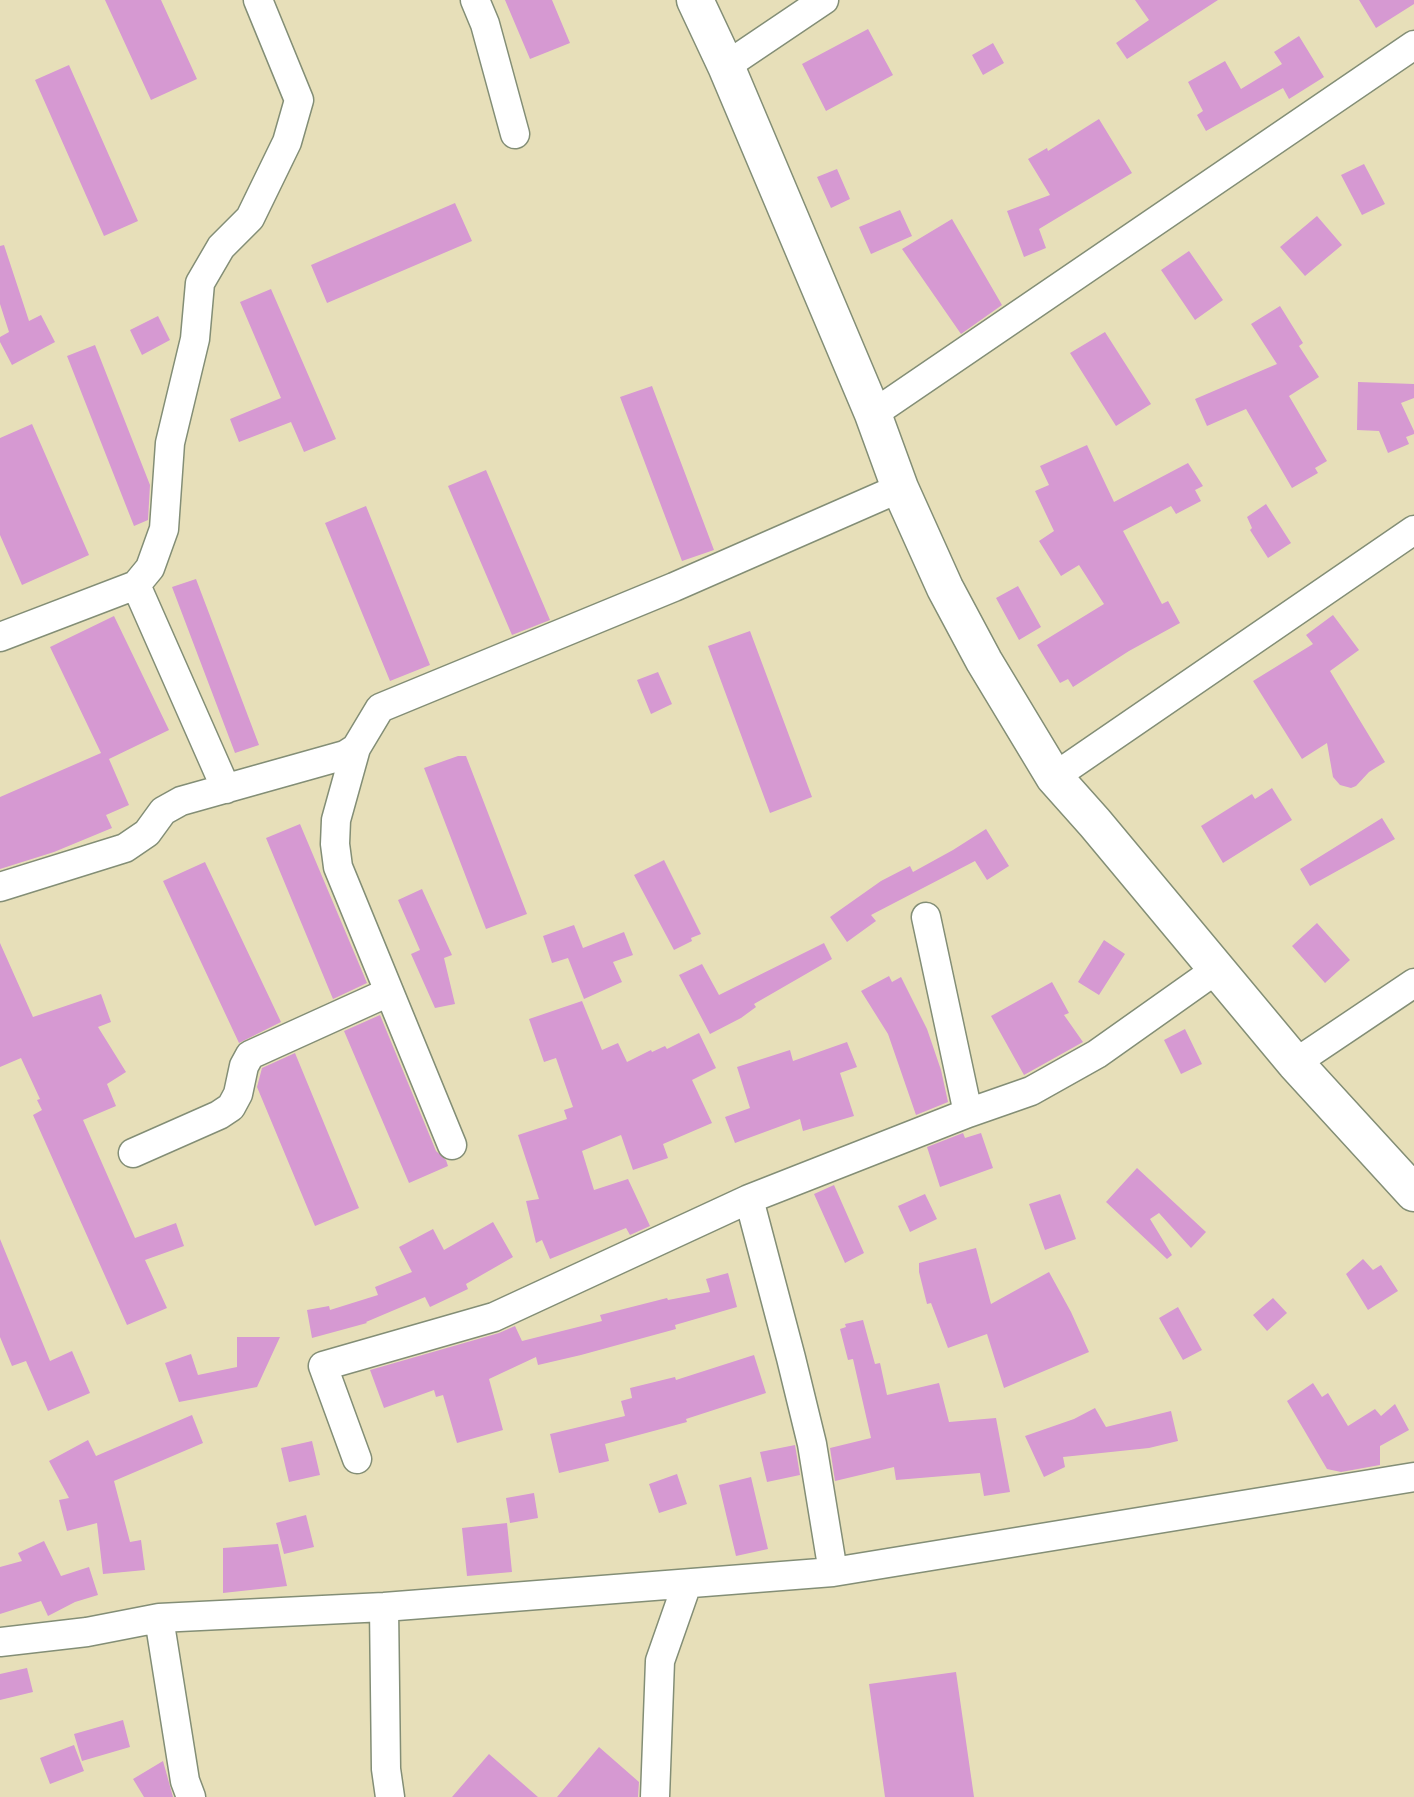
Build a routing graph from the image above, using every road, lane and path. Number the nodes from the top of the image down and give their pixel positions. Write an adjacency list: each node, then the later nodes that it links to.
1 (258, 0): 11 (street)
2 (475, 0): 7 (street)
3 (695, 0): 6 (street)
4 (824, 0): 6 (street)
5 (1414, 45): 8 (street)
6 (726, 66): 8 (street)
7 (515, 134)
8 (873, 414): 9 (street)
9 (900, 488): 13 (street); 14 (street)
10 (1414, 530): 14 (street)
11 (136, 585): 12 (street); 15 (street)
12 (0, 637)
13 (356, 748): 15 (street); 20 (street)
14 (1054, 777): 18 (street)
15 (226, 789): 16 (street)
16 (0, 887)
17 (926, 917): 22 (street)
18 (1217, 969): 21 (street); 22 (street)
19 (1414, 983): 21 (street)
20 (389, 992): 23 (street); 24 (street)
21 (1295, 1063): 25 (street)
22 (968, 1113): 26 (street)
23 (452, 1145)
24 (133, 1153)
25 (1414, 1193)
26 (749, 1199): 27 (street); 29 (street)
27 (357, 1459)
28 (1414, 1477): 29 (street)
29 (833, 1572): 30 (street)
30 (687, 1584): 31 (street); 36 (street)
31 (384, 1607): 32 (street); 35 (street)
32 (159, 1618): 33 (street); 34 (street)
33 (0, 1642)
34 (191, 1797)
35 (390, 1797)
36 (655, 1797)

